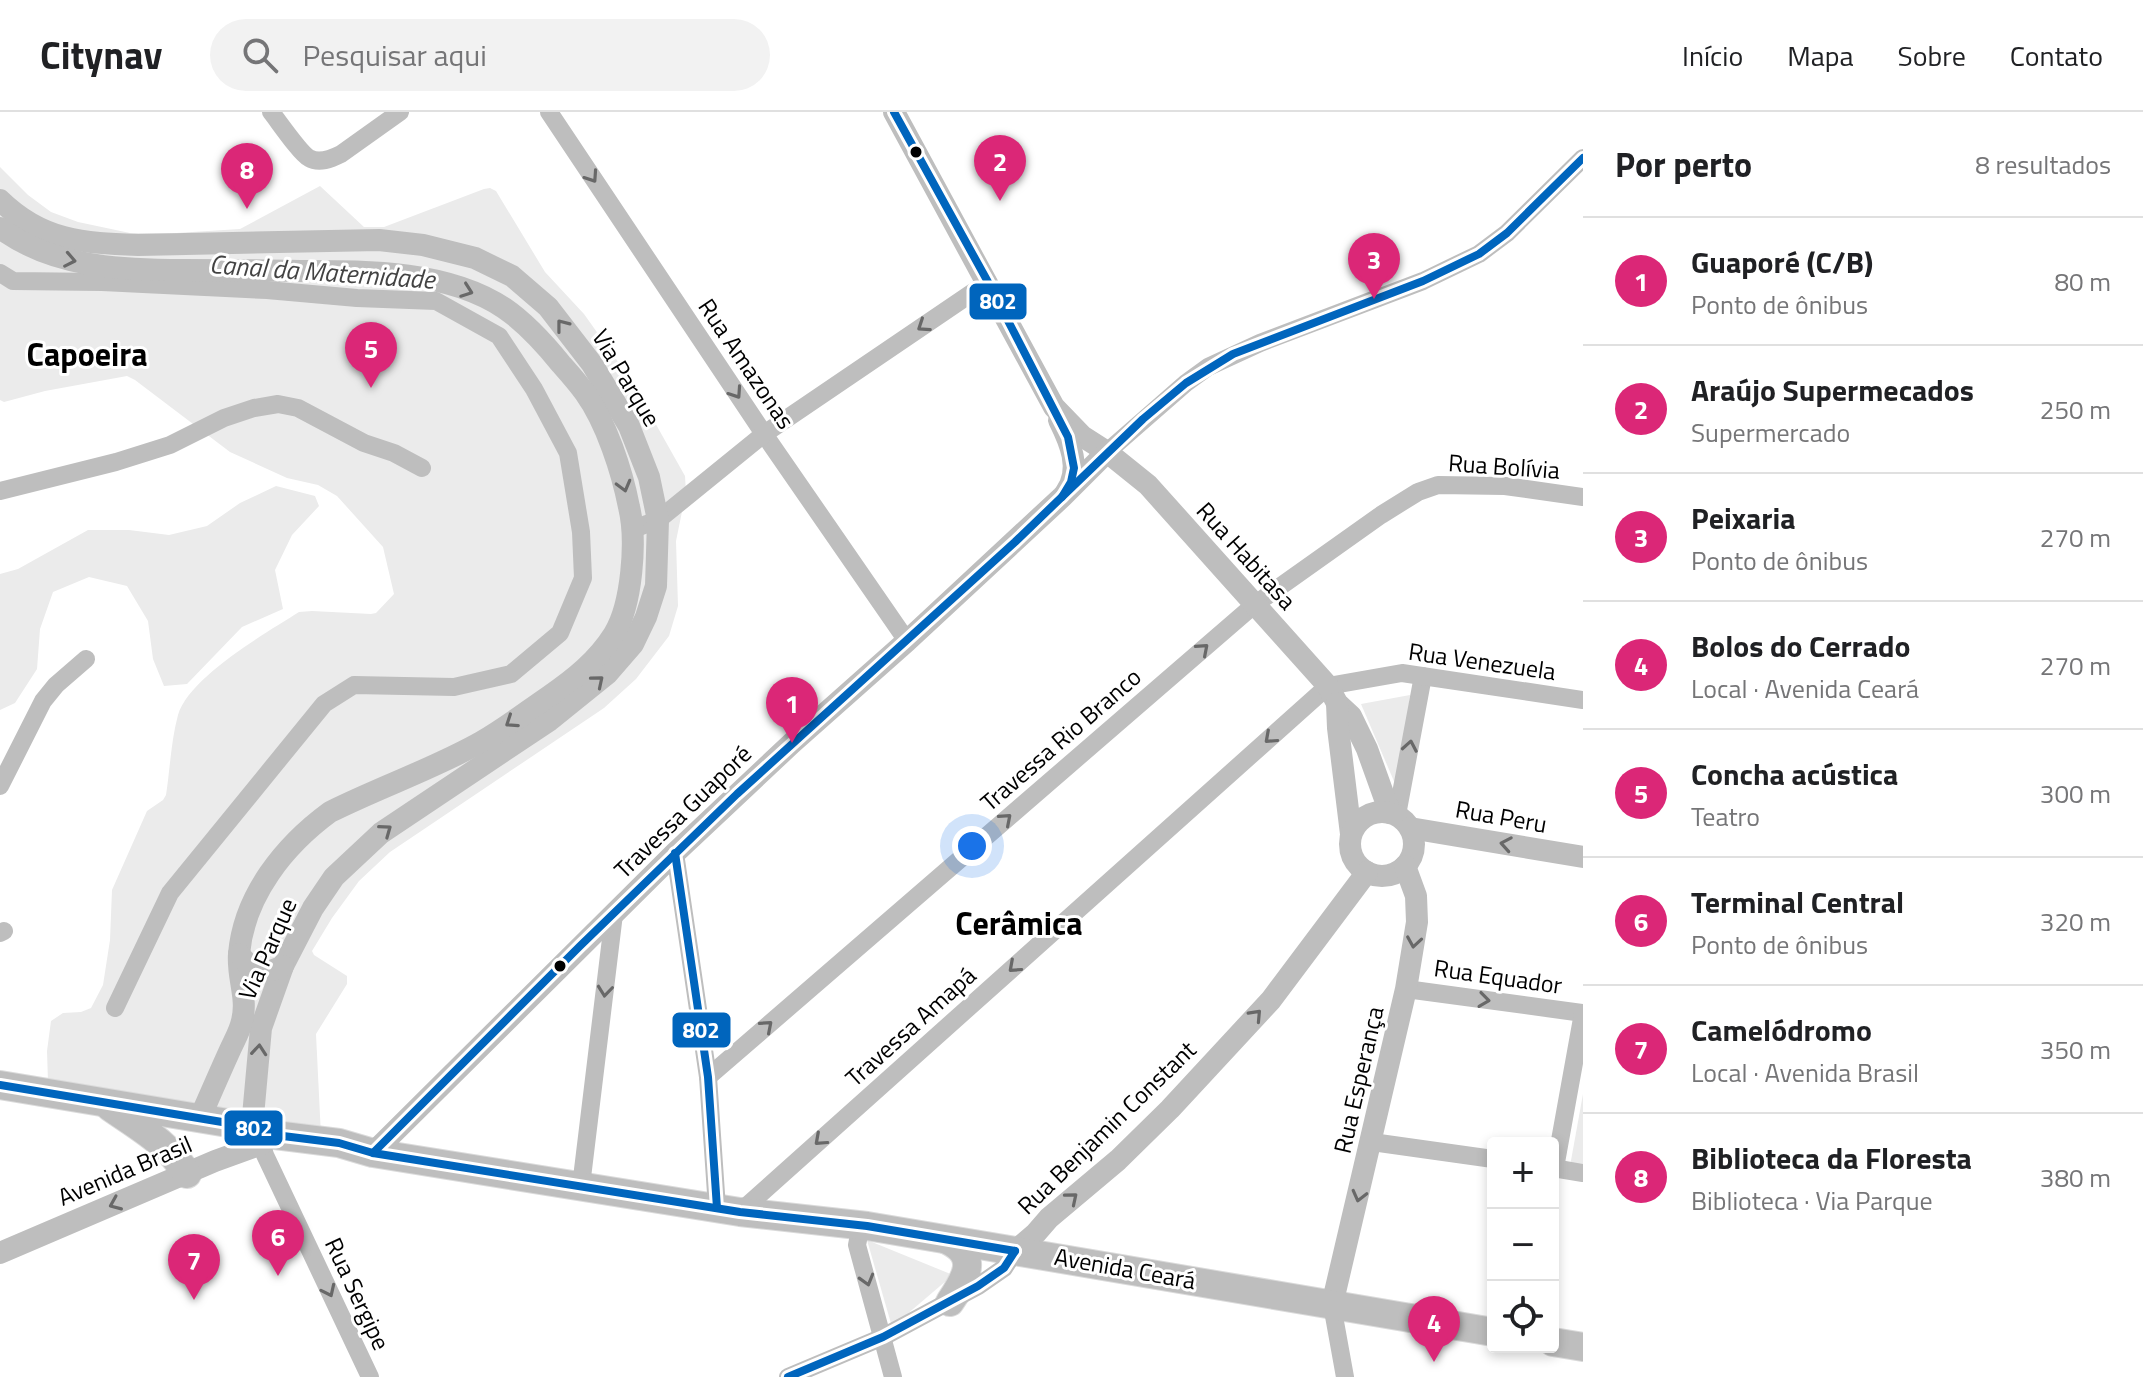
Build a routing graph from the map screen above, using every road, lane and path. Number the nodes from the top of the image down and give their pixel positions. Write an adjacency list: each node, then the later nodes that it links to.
1 (271, 112): 2 (street)
2 (400, 112)
3 (549, 112): 10 (street, Rua Amazonas, one-way to 10)
4 (894, 112): 8 (street)
5 (1583, 158): 11 (street)
6 (0, 200): 17 (street, Via Parque, one-way to 6)
7 (0, 228): 18 (street, Via Parque, one-way to 18)
8 (988, 282): 9 (street); 10 (street, one-way to 10)
9 (1044, 390): 11 (street, Rua Habitasa); 14 (street)
10 (764, 434): 17 (street); 20 (street, Rua Amazonas)
11 (1107, 452): 14 (street, Travessa Guaporé); 19 (street, Rua Habitasa)
12 (422, 468): 13 (street)
13 (0, 491)
14 (1062, 497): 20 (street, Travessa Guaporé)
15 (1583, 497): 16 (street, Rua Bolívia)
16 (1381, 515): 19 (street, Travessa Rio Branco)
17 (658, 520): 18 (street); 34 (street, Via Parque, one-way to 17)
18 (633, 529): 33 (street, Via Parque, one-way to 33)
19 (1254, 605): 23 (street, Rua Habitasa); 37 (street, Travessa Rio Branco, one-way to 19)
20 (907, 641): 28 (street, Travessa Guaporé)
21 (86, 659): 25 (street)
22 (1423, 676): 23 (street, Rua Venezuela); 24 (street, Rua Venezuela); 26 (street, one-way to 22)
23 (1333, 694): 26 (street, Rua Habitasa); 27 (street); 50 (street, Travessa Amapá, one-way to 50)
24 (1583, 700)
25 (0, 786)
26 (1399, 819): 27 (street); 29 (street, Rua Peru, one-way to 26); 30 (street)
27 (1351, 834): 31 (street)
28 (675, 853): 32 (street, Travessa Guaporé); 37 (street)
29 (1583, 857)
30 (1405, 866): 31 (street); 35 (street, Rua Esperança, one-way to 35)
31 (1367, 872): 53 (street, Rua Benjamin Constant, one-way to 31)
32 (614, 914): 44 (street, Travessa Guaporé); 49 (street, one-way to 49)
33 (239, 954): 34 (street); 40 (street, Via Parque)
34 (283, 966): 41 (street, Via Parque, one-way to 34)
35 (1406, 989): 36 (street, Rua Equador, one-way to 36); 43 (street, Rua Esperança)
36 (1583, 1013): 42 (street)
37 (708, 1077): 50 (street)
38 (0, 1085): 39 (main road, Avenida Ceará)
39 (103, 1102): 40 (main road, Avenida Ceará); 48 (main road)
40 (200, 1118): 41 (main road, Avenida Ceará)
41 (256, 1139): 44 (main road, Avenida Ceará); 48 (street, Avenida Brasil); 61 (street, Rua Sergipe, one-way to 61)
42 (1559, 1141)
43 (1372, 1142): 45 (street); 56 (street, Rua Esperança, one-way to 56)
44 (373, 1153): 49 (main road, Avenida Ceará)
45 (1487, 1158)
46 (1559, 1169): 47 (street)
47 (1583, 1173)
48 (187, 1174): 54 (street, Avenida Brasil, one-way to 54)
49 (581, 1186): 50 (main road, Avenida Ceará)
50 (728, 1210): 51 (main road, Avenida Ceará)
51 (867, 1226): 52 (main road, Avenida Ceará); 58 (street, one-way to 58)
52 (947, 1240): 53 (main road, Avenida Ceará); 55 (main road)
53 (1015, 1251): 55 (street, Rua Benjamin Constant); 56 (main road, Avenida Ceará)
54 (0, 1253)
55 (950, 1302): 58 (street, Rua Benjamin Constant)
56 (1332, 1305): 57 (main road, Avenida Ceará); 64 (street)
57 (1487, 1331)
58 (883, 1337): 62 (street, Rua Benjamin Constant); 63 (street)
59 (1559, 1343): 60 (main road)
60 (1583, 1347)
61 (370, 1377)
62 (788, 1377)
63 (893, 1377)
64 (1345, 1377)

